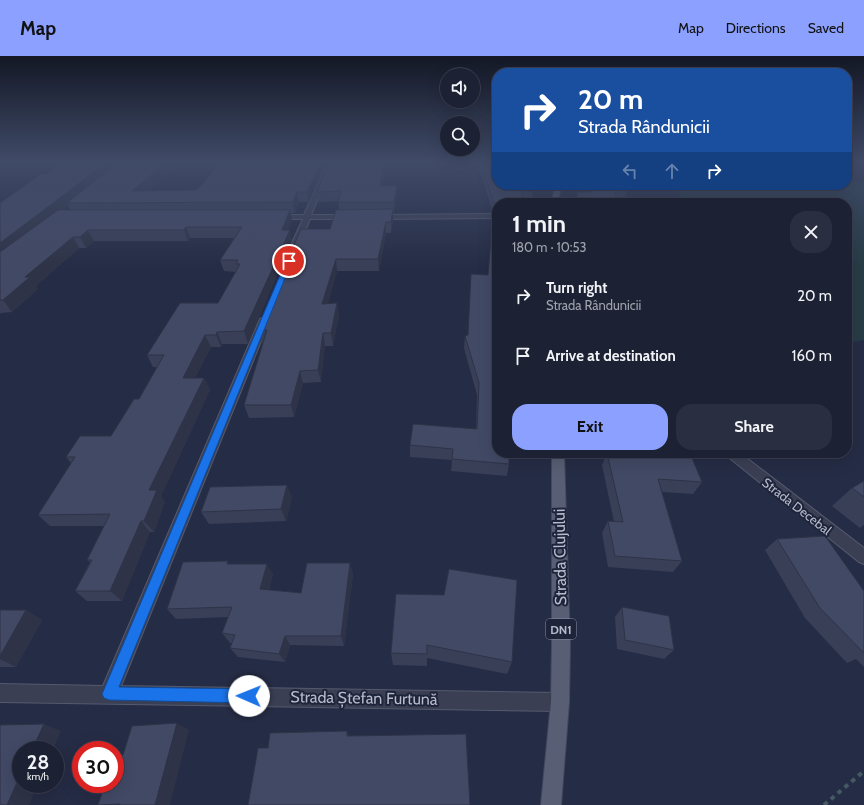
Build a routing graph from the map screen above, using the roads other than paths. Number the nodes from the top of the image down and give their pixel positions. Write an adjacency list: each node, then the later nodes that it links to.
1 (315, 198): 6 (street)
2 (492, 216): 4 (street)
3 (361, 217): 6 (street)
4 (369, 217)
5 (267, 218): 6 (street)
6 (307, 218): 7 (street)
7 (292, 254)
8 (270, 305): 13 (street)
9 (558, 458): 14 (main road, Strada Clujului / DN1)
10 (737, 458): 11 (street, Strada Decebal)
11 (864, 557)
12 (0, 693): 13 (street, Strada Ștefan Furtună)
13 (109, 694): 14 (street, Strada Ștefan Furtună)
14 (560, 702): 15 (main road, Strada Clujului / DN1)
15 (551, 805)

